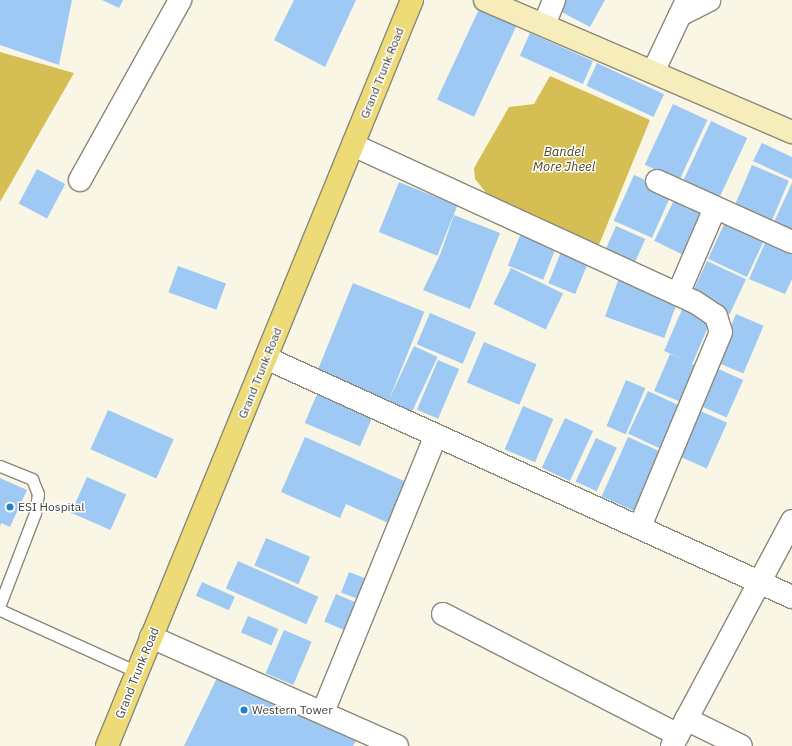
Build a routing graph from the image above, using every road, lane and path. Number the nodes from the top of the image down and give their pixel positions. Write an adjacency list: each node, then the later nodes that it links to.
1 (180, 0): 11 (street)
2 (412, 0): 10 (main road, Grand Trunk Road)
3 (485, 0): 7 (street)
4 (554, 0): 7 (street)
5 (709, 0): 6 (street)
6 (684, 8): 8 (street)
7 (544, 25): 8 (street)
8 (653, 72): 9 (street)
9 (792, 132)
10 (353, 145): 15 (street); 16 (main road, Grand Trunk Road)
11 (80, 180)
12 (657, 181): 13 (street)
13 (715, 208): 14 (street); 15 (street)
14 (792, 242)
15 (678, 294): 20 (street)
16 (266, 358): 17 (street); 26 (main road, Grand Trunk Road)
17 (436, 435): 20 (street); 28 (street)
18 (0, 466): 23 (lane)
19 (792, 521): 21 (street)
20 (640, 527): 21 (street)
21 (760, 581): 22 (street); 29 (street)
22 (792, 597)
23 (0, 604)
24 (0, 610): 27 (lane)
25 (443, 614): 29 (street)
26 (151, 637): 27 (main road, Grand Trunk Road); 28 (street)
27 (137, 672): 30 (main road, Grand Trunk Road)
28 (323, 712): 31 (street)
29 (679, 733): 32 (street)
30 (107, 746)
31 (397, 746)
32 (741, 746)

